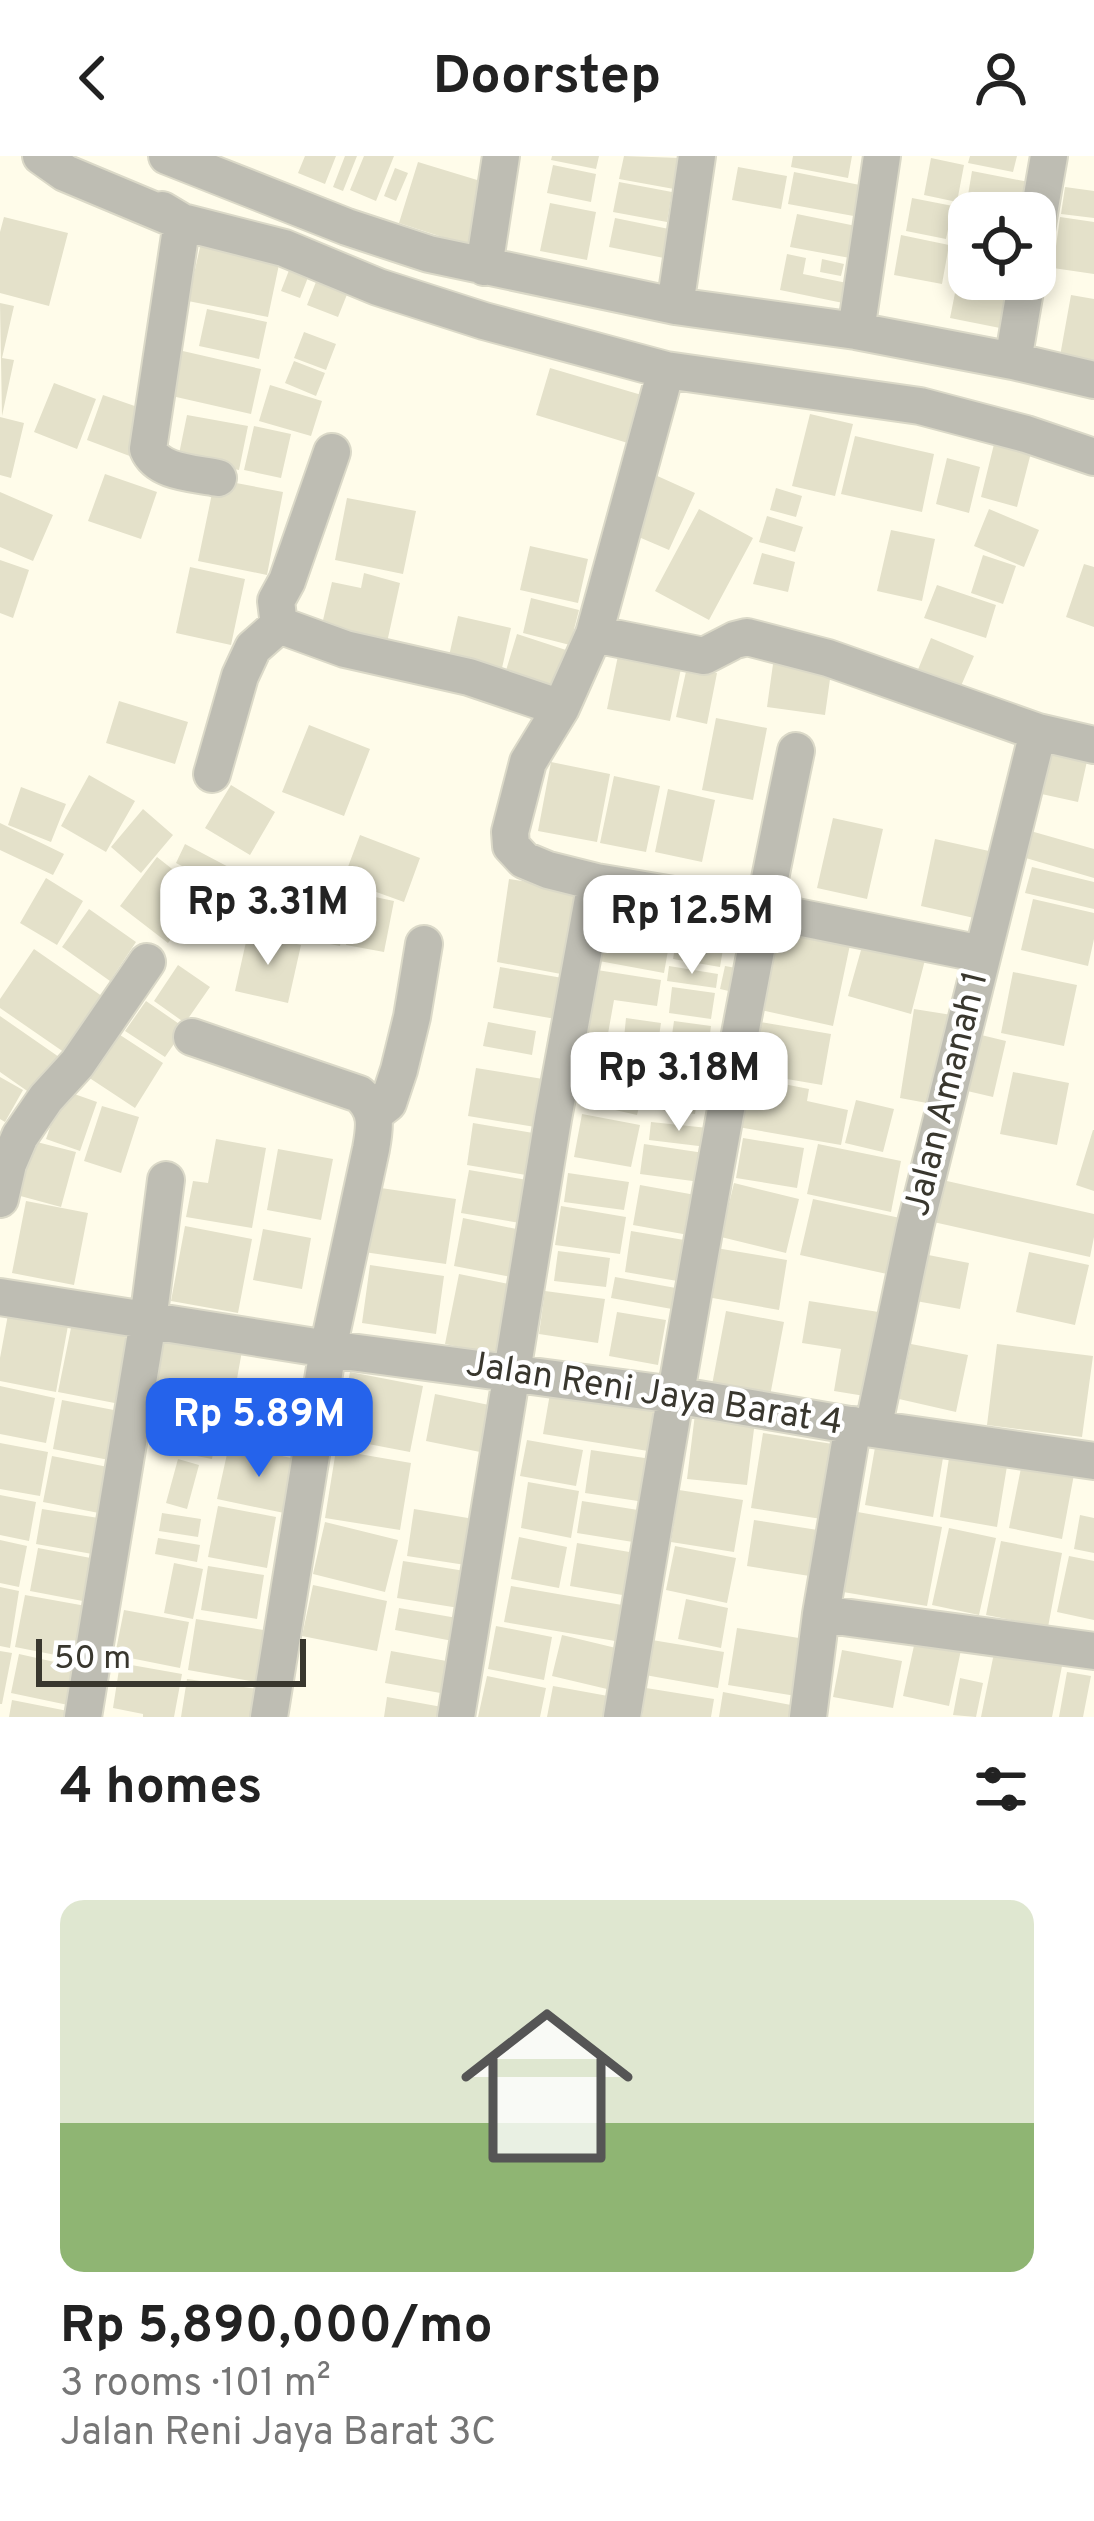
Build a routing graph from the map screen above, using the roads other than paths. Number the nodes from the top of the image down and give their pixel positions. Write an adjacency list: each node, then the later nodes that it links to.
1 (41, 156): 9 (street)
2 (82, 156): 9 (street)
3 (167, 156): 10 (street)
4 (501, 156): 10 (street)
5 (698, 156): 12 (street)
6 (883, 156): 13 (street)
7 (1049, 156): 8 (street)
8 (1043, 192)
9 (182, 222): 15 (street); 19 (street)
10 (484, 267): 12 (street)
11 (1024, 300): 14 (street)
12 (675, 306): 13 (street)
13 (856, 331): 14 (street)
14 (1013, 361): 16 (street)
15 (666, 370): 18 (street); 21 (street, Jalan Amanah 1)
16 (1094, 380)
17 (332, 452): 20 (street)
18 (1094, 458)
19 (218, 478)
20 (279, 625): 22 (street); 26 (street)
21 (593, 634): 22 (street, Jalan Amanah 1); 23 (street)
22 (561, 708): 27 (street, Jalan Amanah 1)
23 (1038, 732): 24 (street); 30 (street)
24 (1094, 745)
25 (796, 751): 28 (street)
26 (212, 774)
27 (596, 882): 28 (street, Jalan Amanah 1); 39 (street)
28 (762, 910): 30 (street, Jalan Amanah 1); 40 (street)
29 (424, 944): 33 (street)
30 (982, 954): 41 (street, Jalan Amanah 1)
31 (147, 962): 35 (street)
32 (192, 1037): 33 (street)
33 (374, 1114): 38 (street)
34 (166, 1180): 37 (street)
35 (0, 1199)
36 (0, 1297): 37 (street, Jalan Reni Jaya Barat 4)
37 (148, 1321): 38 (street, Jalan Reni Jaya Barat 4); 45 (street)
38 (328, 1348): 39 (street, Jalan Reni Jaya Barat 4); 46 (street)
39 (511, 1371): 40 (street, Jalan Reni Jaya Barat 4); 47 (street)
40 (675, 1395): 41 (street, Jalan Reni Jaya Barat 4); 48 (street)
41 (863, 1427): 42 (street, Jalan Reni Jaya Barat 4); 43 (street, Jalan Amanah 1)
42 (1094, 1461)
43 (821, 1614): 44 (street); 49 (street, Jalan Amanah 1)
44 (1094, 1651)
45 (83, 1717)
46 (269, 1717)
47 (456, 1717)
48 (622, 1717)
49 (808, 1717)

